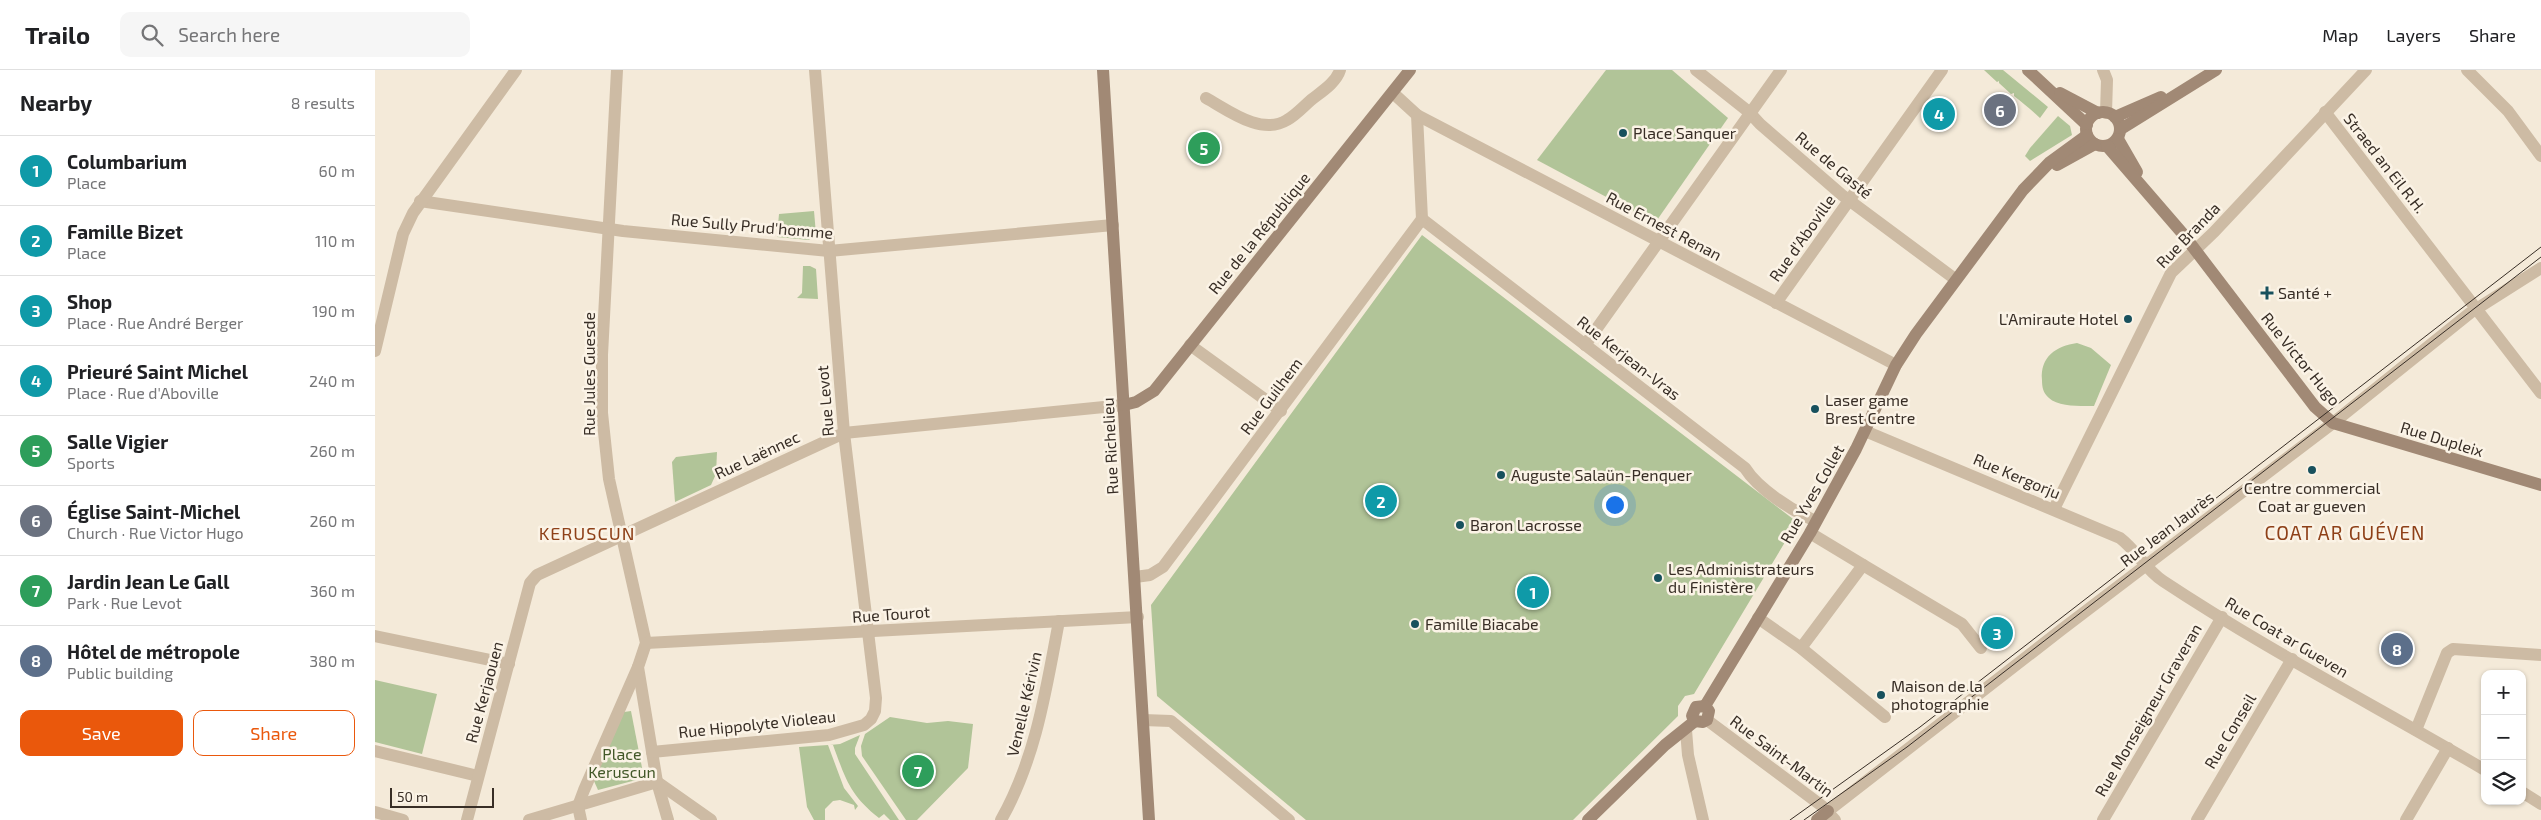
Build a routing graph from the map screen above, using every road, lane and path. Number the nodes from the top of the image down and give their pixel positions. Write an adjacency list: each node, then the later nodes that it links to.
1 (516, 70): 27 (street)
2 (617, 70): 30 (street, Rue Jules Guesde)
3 (815, 70): 4 (street); 33 (street, Rue Levot)
4 (821, 70)
5 (1103, 70): 29 (street, Rue Richelieu)
6 (1340, 70): 19 (street)
7 (1410, 70): 18 (street, Rue de la République)
8 (1696, 70): 20 (street, Rue de Gasté)
9 (1781, 70): 20 (street)
10 (1942, 70): 26 (street, Rue d'Aboville)
11 (2028, 70): 17 (street)
12 (2103, 70): 22 (street)
13 (2216, 70): 16 (street)
14 (2366, 70): 21 (street, Rue Branda)
15 (2467, 70): 25 (street)
16 (2200, 80): 22 (street); 24 (street)
17 (2047, 86): 22 (street); 24 (street)
18 (1393, 92): 23 (street, Rue Ernest Renan); 38 (street, Rue de la République)
19 (1206, 98)
20 (1749, 112): 26 (street, Rue de Gasté); 31 (street)
21 (2325, 112): 32 (street, Rue Branda); 37 (street, Straed an Eil R.H.)
22 (2106, 114): 24 (street); 24 (street)
23 (1417, 115): 28 (street); 31 (street, Rue Ernest Renan)
24 (2102, 136): 32 (street, Rue Victor Hugo); 35 (street, Rue Yves Collet)
25 (2541, 156)
26 (1849, 200): 35 (street, Rue de Gasté); 36 (street, Rue d'Aboville)
27 (420, 201): 30 (street, Rue Sully Prud'homme); 40 (street)
28 (1422, 219): 39 (street, Rue Kerjean-Vras); 44 (street, Rue Guilhem)
29 (1113, 225): 33 (street, Rue Sully Prud'homme); 43 (street, Rue Richelieu)
30 (610, 228): 33 (street, Rue Sully Prud'homme); 52 (street, Rue Jules Guesde)
31 (1659, 242): 36 (street, Rue Ernest Renan); 39 (street)
32 (2195, 249): 45 (street, Rue Victor Hugo); 49 (street, Rue Branda)
33 (829, 251): 47 (street, Rue Levot)
34 (2541, 268): 37 (street, Rue Jean Jaurès)
35 (1955, 280): 41 (street, Rue Yves Collet)
36 (1776, 303): 41 (street, Rue Ernest Renan)
37 (2477, 308): 42 (street, Straed an Eil R.H.); 45 (street, Rue Jean Jaurès)
38 (1189, 345): 43 (street, Rue de la République); 44 (street)
39 (1585, 345): 50 (street, Rue Kerjean-Vras)
40 (375, 351)
41 (1896, 365): 46 (street, Rue Yves Collet)
42 (2541, 393)
43 (1124, 405): 47 (street, Rue Laënnec); 56 (street, Rue Richelieu)
44 (1281, 411): 56 (street, Rue Guilhem)
45 (2333, 423): 48 (street, Rue Dupleix); 54 (street, Rue Jean Jaurès)
46 (1865, 431): 49 (street, Rue Kergorju); 50 (street, Rue Yves Collet)
47 (844, 433): 52 (street, Rue Laënnec); 61 (street, Rue Levot)
48 (2541, 485)
49 (2054, 509): 54 (street, Rue Kergorju)
50 (1816, 520): 51 (street, Rue Yves Collet)
51 (1809, 533): 53 (street); 59 (street, Rue Yves Collet)
52 (622, 536): 55 (street, Rue Laënnec); 63 (street, Rue Jules Guesde)
53 (1863, 565): 64 (street); 65 (street)
54 (2147, 565): 57 (street, Rue Coat ar Gueven); 85 (street, Rue Jean Jaurès)
55 (537, 575): 68 (street, Rue Kerjaouen)
56 (1135, 577): 58 (street, Rue Richelieu)
57 (2222, 617): 67 (street, Rue Coat ar Gueven); 98 (street, Rue Monseigneur Graveran)
58 (1138, 618): 60 (street, Rue Tourot); 71 (street, Rue Richelieu)
59 (1757, 618): 64 (street); 72 (street, Rue Yves Collet)
60 (1059, 621): 61 (street, Rue Tourot); 92 (street, Venelle Kérivin)
61 (866, 632): 63 (street, Rue Tourot); 73 (street, Rue Levot)
62 (375, 636): 68 (street)
63 (646, 643): 69 (street)
64 (1801, 648): 70 (street)
65 (1981, 648)
66 (2541, 655): 74 (street)
67 (2292, 659): 74 (street, Rue Coat ar Gueven); 99 (street, Rue Conseil)
68 (509, 664): 79 (street, Rue Kerjaouen)
69 (638, 667): 77 (street); 83 (street)
70 (1885, 717)
71 (1143, 720): 93 (street, Rue Richelieu); 94 (street)
72 (1696, 723): 85 (street, Rue Saint-Martin); 95 (street); 96 (street)
73 (864, 725): 77 (street, Rue Hippolyte Violeau)
74 (2416, 730): 75 (street, Rue Coat ar Gueven)
75 (2448, 748): 78 (street, Rue Coat ar Gueven); 100 (street)
76 (375, 751): 79 (street)
77 (652, 752): 80 (street)
78 (2481, 768)
79 (478, 776): 87 (street, Rue Kerjaouen)
80 (657, 782): 83 (street); 90 (street); 91 (street)
81 (2526, 795): 82 (street)
82 (2541, 804)
83 (578, 806): 88 (street); 89 (street)
84 (375, 812): 86 (street)
85 (1832, 816): 97 (street, Rue Jean Jaurès)
86 (403, 820)
87 (467, 820)
88 (529, 820)
89 (581, 820)
90 (668, 820)
91 (711, 820)
92 (1001, 820)
93 (1149, 820)
94 (1289, 820)
95 (1588, 820)
96 (1703, 820)
97 (1817, 820)
98 (2103, 820)
99 (2197, 820)
100 (2406, 820)

